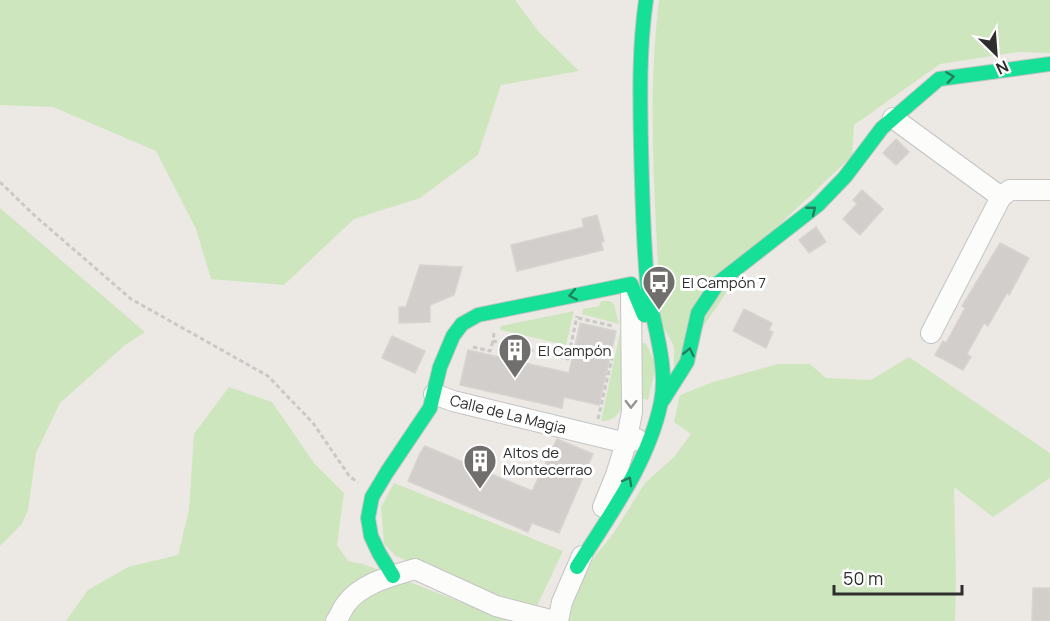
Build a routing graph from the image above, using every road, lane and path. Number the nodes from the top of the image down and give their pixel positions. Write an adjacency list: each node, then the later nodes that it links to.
1 (646, 0): 7 (street)
2 (1050, 64): 3 (street, one-way to 2)
3 (893, 118): 6 (street); 17 (street, one-way to 3)
4 (0, 182): 21 (path)
5 (1050, 190): 6 (street)
6 (1001, 197): 11 (street)
7 (642, 205): 8 (street); 12 (street)
8 (631, 284): 9 (street, Calle de La Magia, one-way to 9); 12 (street); 20 (street, one-way to 20)
9 (499, 311): 13 (path); 14 (street, Calle de La Magia)
10 (619, 327): 13 (path)
11 (931, 333)
12 (655, 335): 17 (street)
13 (493, 341): 14 (path)
14 (450, 343): 16 (street, Calle de La Magia)
15 (614, 350): 18 (path)
16 (434, 394): 20 (street, Calle de La Magia); 21 (street)
17 (661, 403): 19 (street)
18 (599, 416)
19 (651, 435): 20 (street); 22 (street, one-way to 19)
20 (626, 443): 22 (street)
21 (375, 492): 23 (street)
22 (577, 567): 25 (street)
23 (393, 576): 24 (street); 25 (street)
24 (336, 621)
25 (556, 621)

